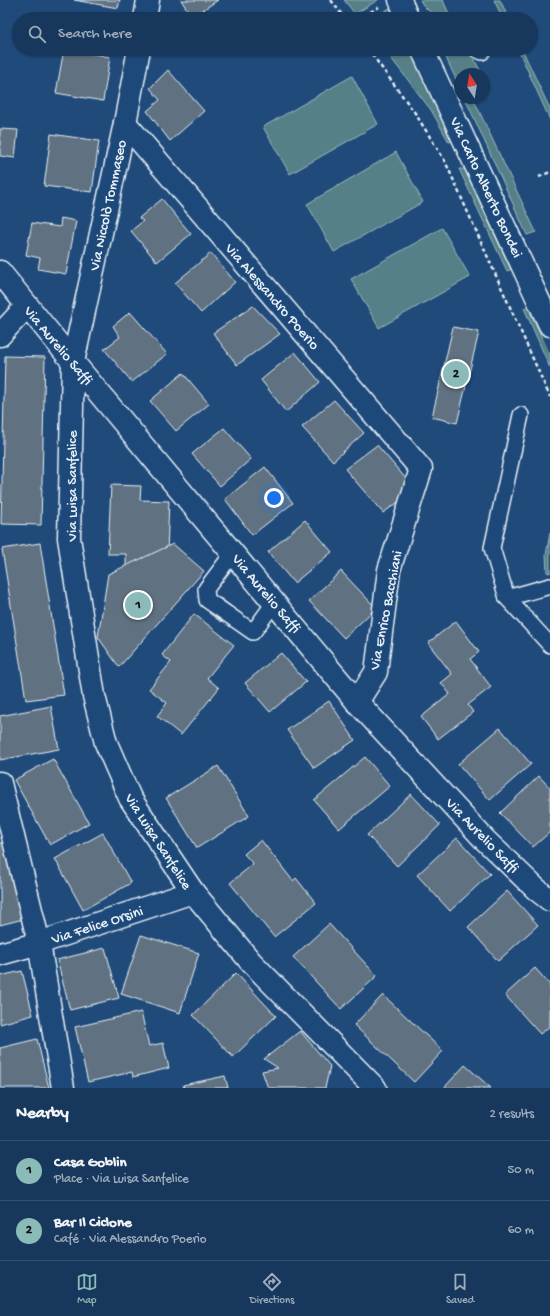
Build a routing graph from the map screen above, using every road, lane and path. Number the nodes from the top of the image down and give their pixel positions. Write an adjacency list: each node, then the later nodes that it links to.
1 (148, 0): 4 (street)
2 (331, 0): 5 (path)
3 (395, 1): 6 (path); 7 (street); 8 (lane)
4 (146, 12)
5 (340, 12)
6 (372, 12)
7 (403, 12)
8 (410, 12)
9 (138, 56): 12 (street, Via Niccolò Tommaseo)
10 (373, 56): 20 (path)
11 (425, 56): 17 (street, Via Carlo Alberto Bondei)
12 (125, 123): 19 (street, Via Niccolò Tommaseo); 22 (street, Via Alessandro Poerio)
13 (550, 172): 14 (path)
14 (539, 177)
15 (0, 272): 16 (street, Via Aurelio Saffi)
16 (27, 306): 18 (street); 19 (street, Via Aurelio Saffi)
17 (550, 325)
18 (0, 334)
19 (73, 362): 23 (street, Via Aurelio Saffi); 30 (street, Via Luisa Sanfelice)
20 (550, 397)
21 (522, 415): 25 (lane)
22 (421, 469): 28 (street, Via Enrico Bacchiani)
23 (232, 552): 26 (street, Via Aurelio Saffi); 26 (lane)
24 (550, 586): 25 (lane)
25 (507, 598): 27 (lane)
26 (274, 603): 28 (street, Via Aurelio Saffi)
27 (550, 645)
28 (357, 702): 31 (street, Via Aurelio Saffi)
29 (0, 783): 32 (street)
30 (193, 892): 32 (street, Via Felice Orsini); 35 (street, Via Luisa Sanfelice)
31 (550, 900)
32 (39, 943): 33 (street, Via Felice Orsini); 34 (street)
33 (0, 954)
34 (63, 1088)
35 (375, 1088)

